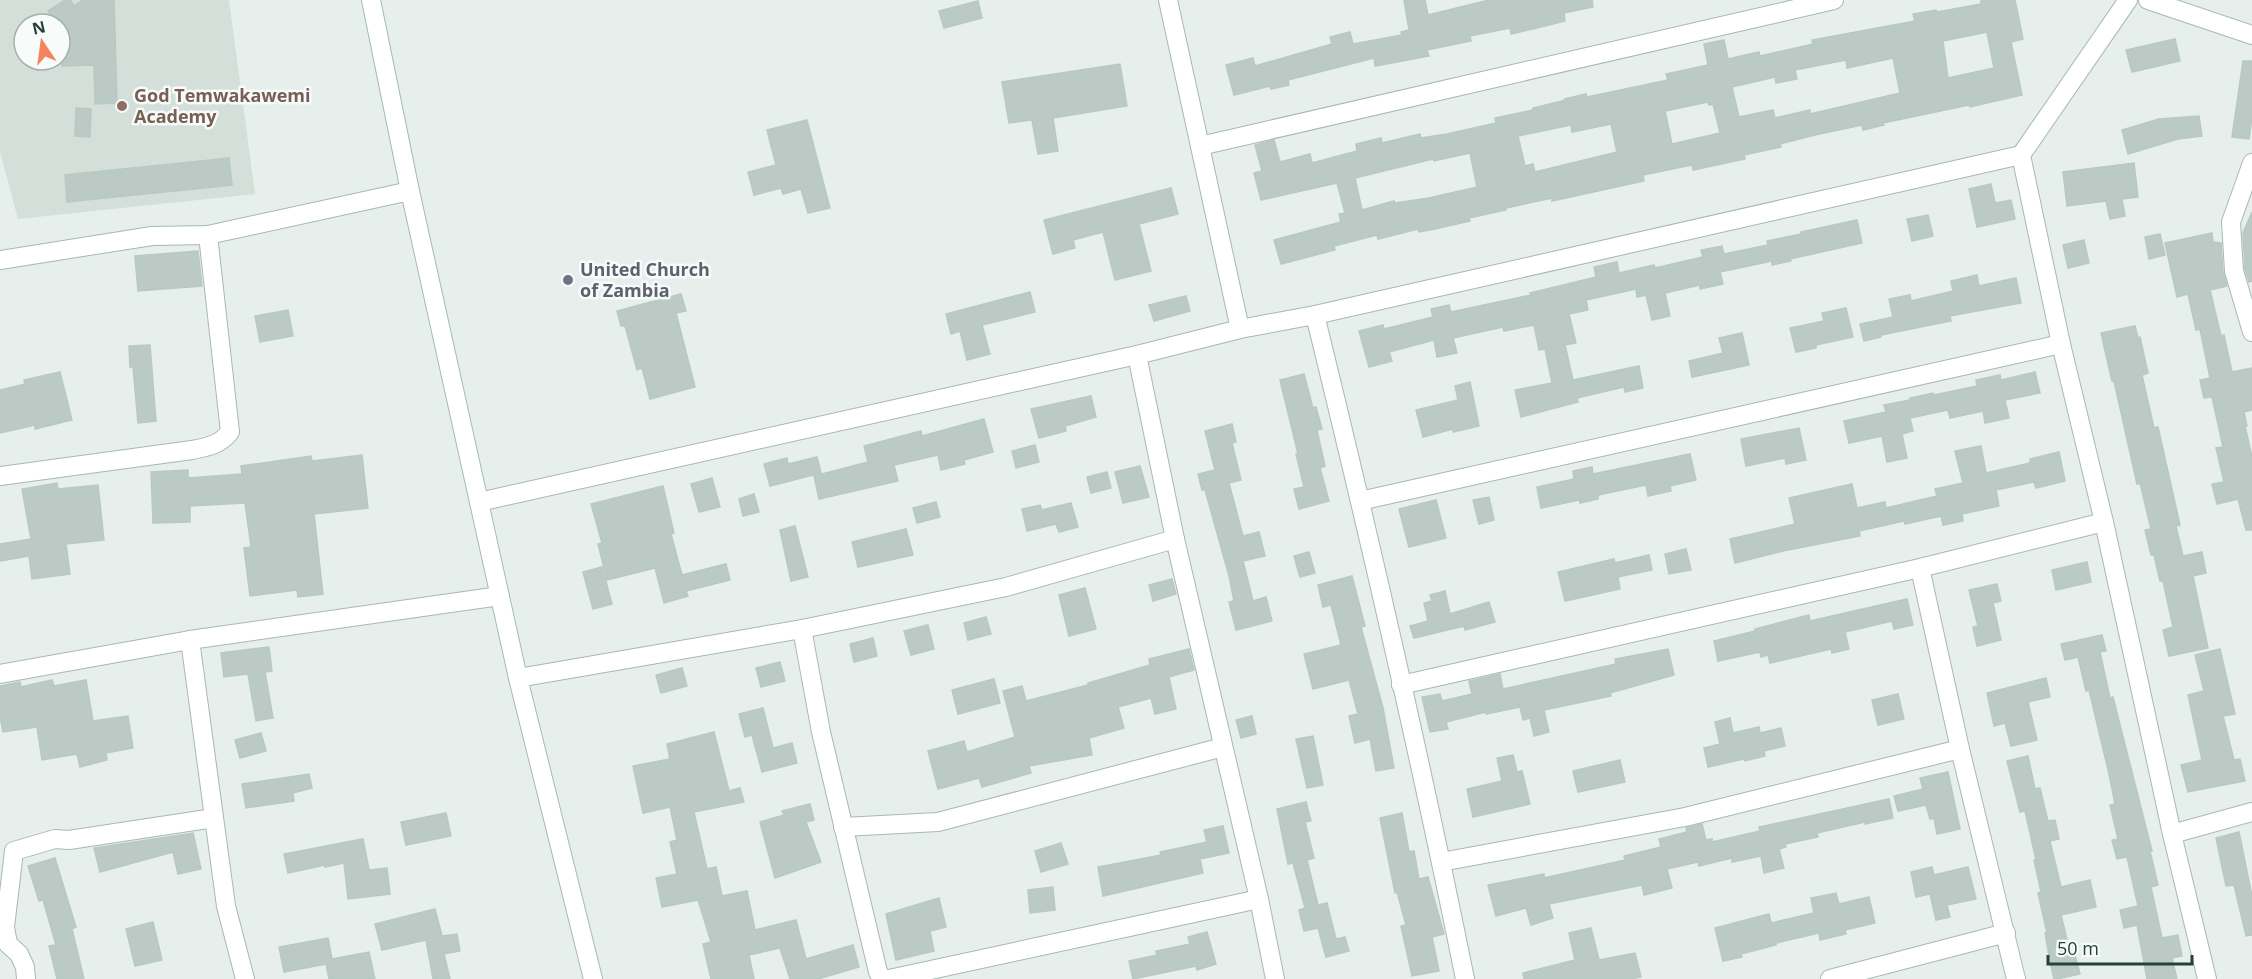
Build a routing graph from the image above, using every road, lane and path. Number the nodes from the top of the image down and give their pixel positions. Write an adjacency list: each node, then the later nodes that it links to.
1 (371, 0): 10 (street)
2 (1168, 0): 7 (street)
3 (1834, 0): 7 (street)
4 (2128, 0): 8 (street)
5 (2148, 0): 6 (street)
6 (2252, 35)
7 (1200, 146): 14 (street)
8 (2021, 156): 13 (street); 16 (street)
9 (2252, 162): 15 (street)
10 (410, 191): 11 (street); 20 (street)
11 (208, 235): 12 (street); 18 (street)
12 (0, 260)
13 (1315, 315): 14 (street); 19 (street)
14 (1240, 328): 17 (street)
15 (2252, 332)
16 (2061, 344): 19 (street); 21 (street)
17 (1137, 355): 20 (street); 22 (street)
18 (0, 476)
19 (1360, 501): 29 (street)
20 (478, 502): 24 (street)
21 (2104, 522): 23 (street); 35 (street)
22 (1175, 539): 25 (street); 30 (street)
23 (1920, 568): 29 (street); 31 (street)
24 (500, 596): 26 (street); 28 (street)
25 (802, 629): 28 (street); 34 (street)
26 (190, 640): 27 (street); 33 (street)
27 (0, 674)
28 (518, 678): 41 (street)
29 (1401, 685): 36 (street)
30 (1223, 747): 34 (street); 37 (street)
31 (1960, 749): 36 (street); 38 (street)
32 (2252, 812): 35 (street)
33 (214, 818): 39 (street); 40 (street)
34 (843, 827): 42 (street)
35 (2172, 834): 48 (street)
36 (1442, 862): 45 (street)
37 (1259, 899): 43 (street); 44 (street)
38 (2006, 933): 46 (street); 47 (street)
39 (26, 979)
40 (245, 979)
41 (593, 979)
42 (882, 979)
43 (889, 979)
44 (1275, 979)
45 (1465, 979)
46 (1830, 979)
47 (2016, 979)
48 (2207, 979)

